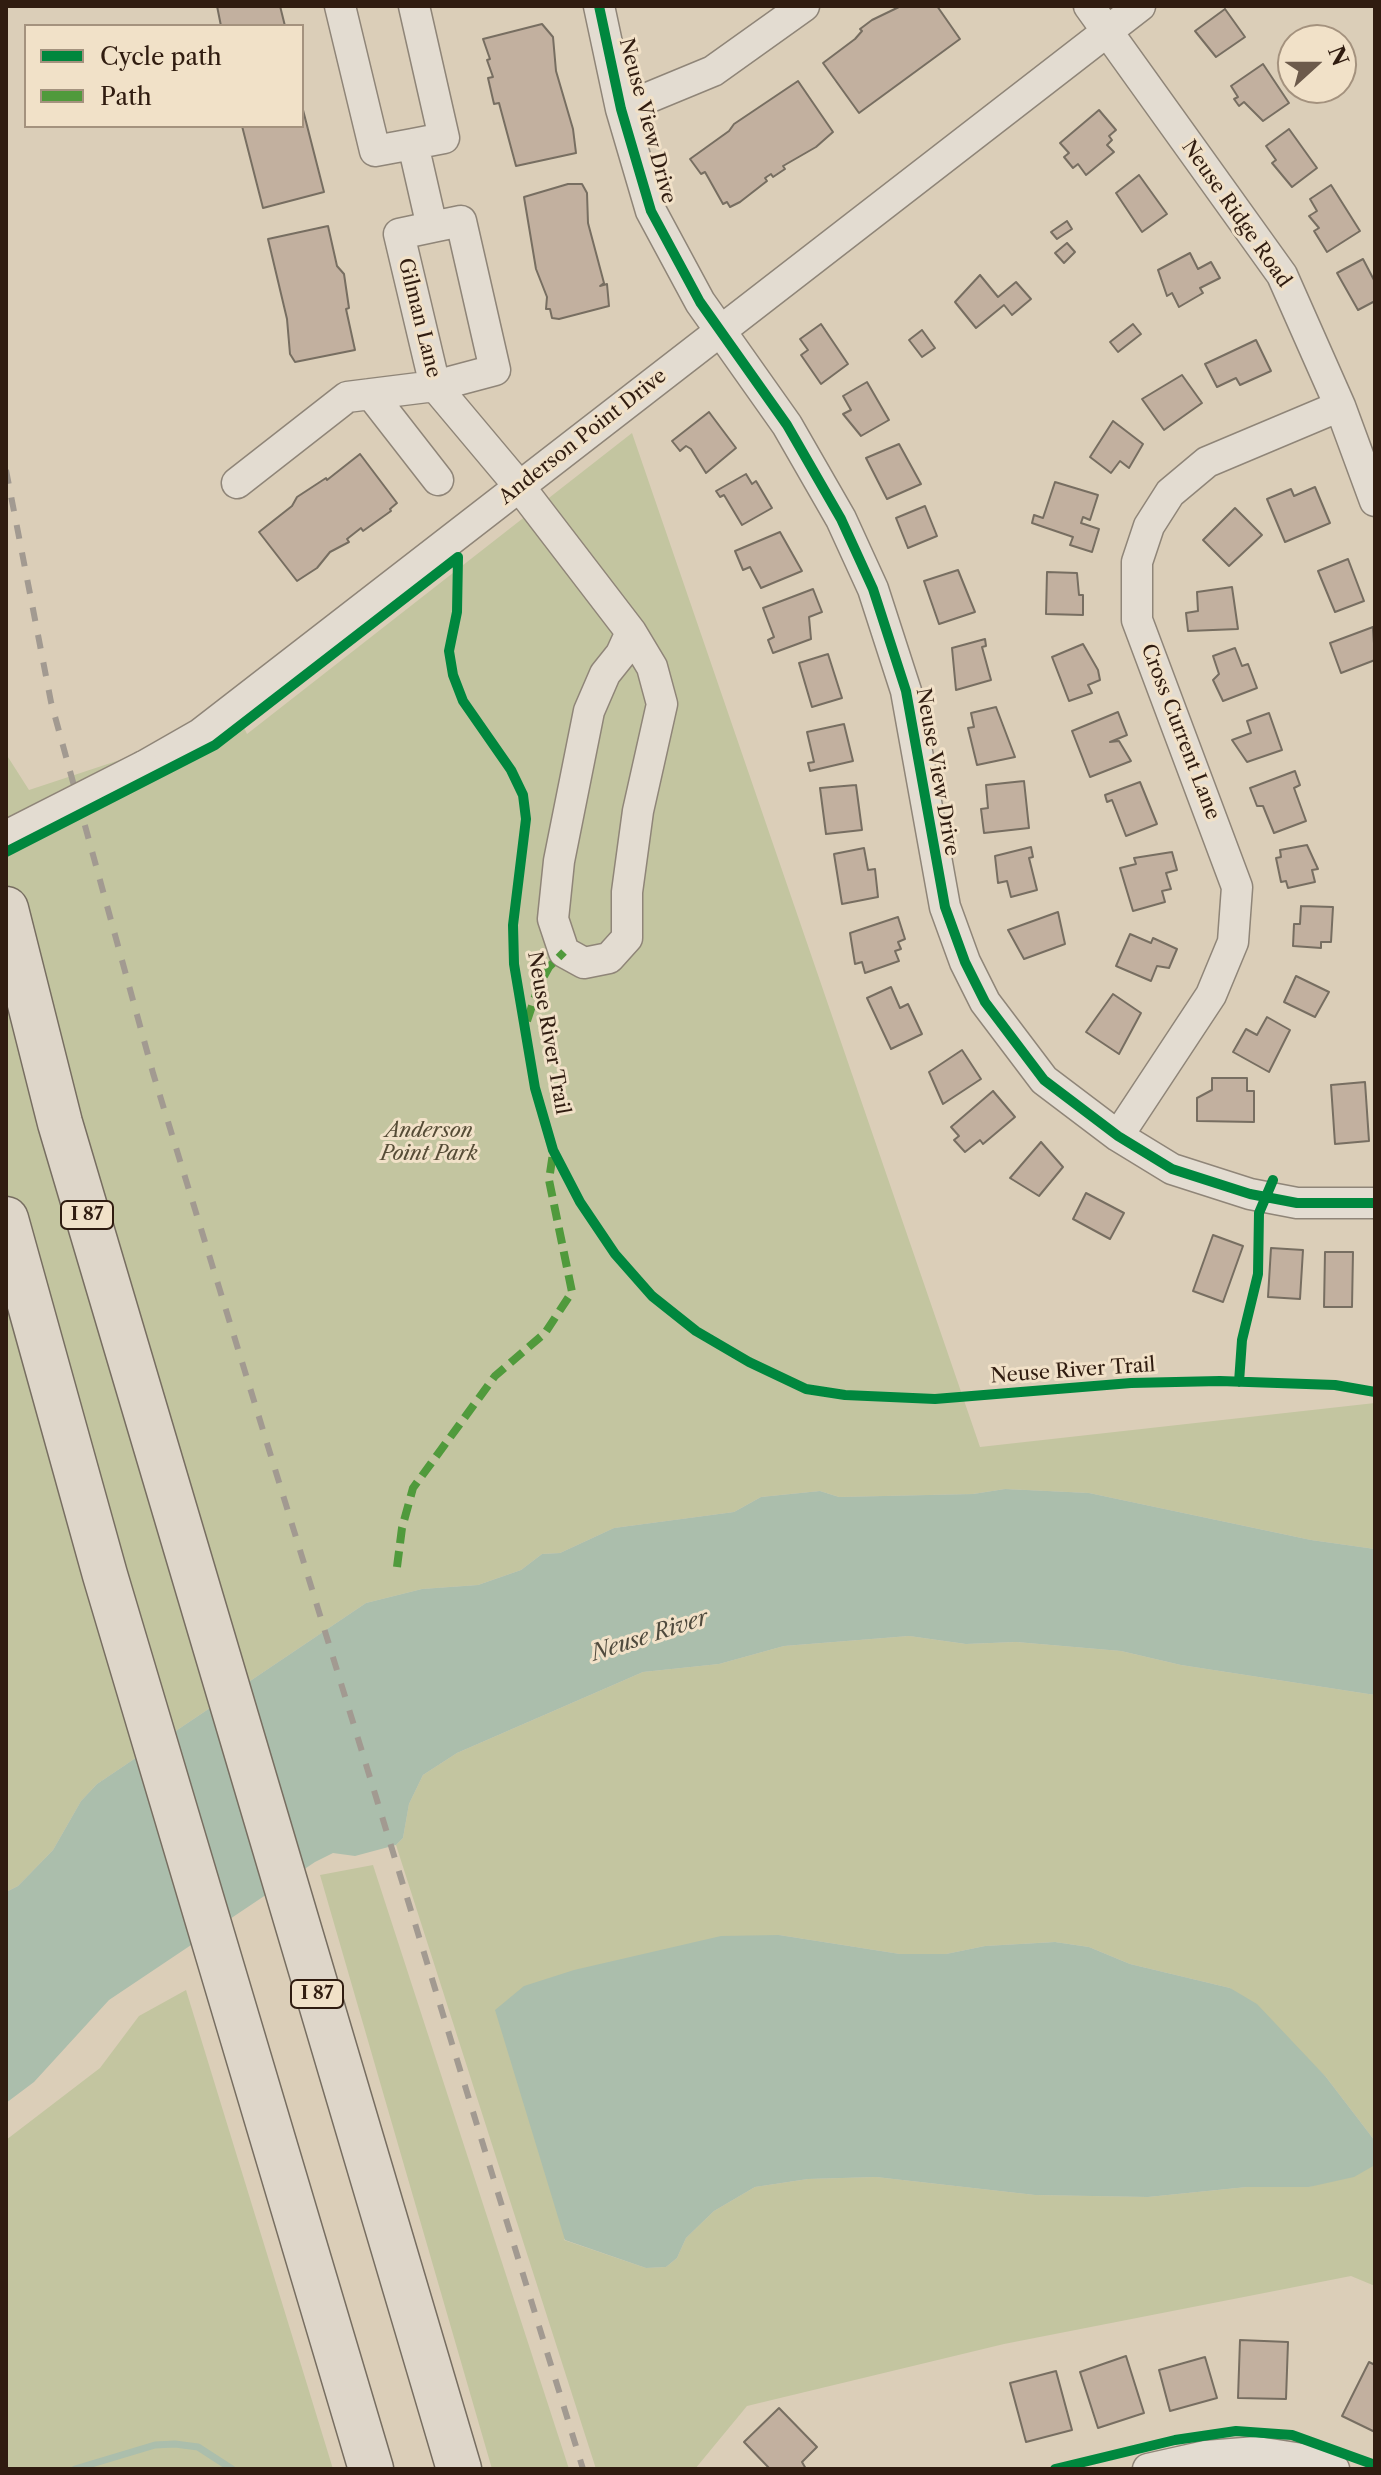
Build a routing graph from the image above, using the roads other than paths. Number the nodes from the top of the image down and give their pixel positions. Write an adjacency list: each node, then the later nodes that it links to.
1 (340, 6): 9 (street)
2 (414, 6): 9 (street)
3 (599, 6): 8 (street, Neuse View Drive)
4 (804, 6): 8 (street)
5 (1089, 6): 7 (street, Neuse Ridge Road)
6 (1140, 6): 7 (street, Anderson Point Drive)
7 (1107, 31): 11 (street, Anderson Point Drive); 14 (street, Neuse Ridge Road)
8 (621, 109): 11 (street, Neuse View Drive)
9 (413, 144): 10 (street)
10 (432, 227): 12 (street, Gilman Lane); 12 (street)
11 (721, 331): 17 (street, Anderson Point Drive); 22 (street, Neuse View Drive)
12 (435, 386): 13 (street); 17 (street, Gilman Lane)
13 (371, 394): 15 (street); 16 (street)
14 (1340, 406): 18 (street, Neuse Ridge Road); 22 (street, Cross Current Lane)
15 (438, 480)
16 (237, 483)
17 (519, 486): 19 (street, Gilman Lane); 20 (street, Anderson Point Drive, bridge)
18 (1375, 501)
19 (631, 632): 19 (street, Gilman Lane)
20 (6, 836)
21 (6, 909): 27 (highway, I 87)
22 (1118, 1136): 23 (street, Neuse View Drive)
23 (1375, 1203)
24 (6, 1219): 26 (highway)
25 (1165, 2467): 28 (street)
26 (371, 2469)
27 (459, 2469)
28 (1334, 2469)

